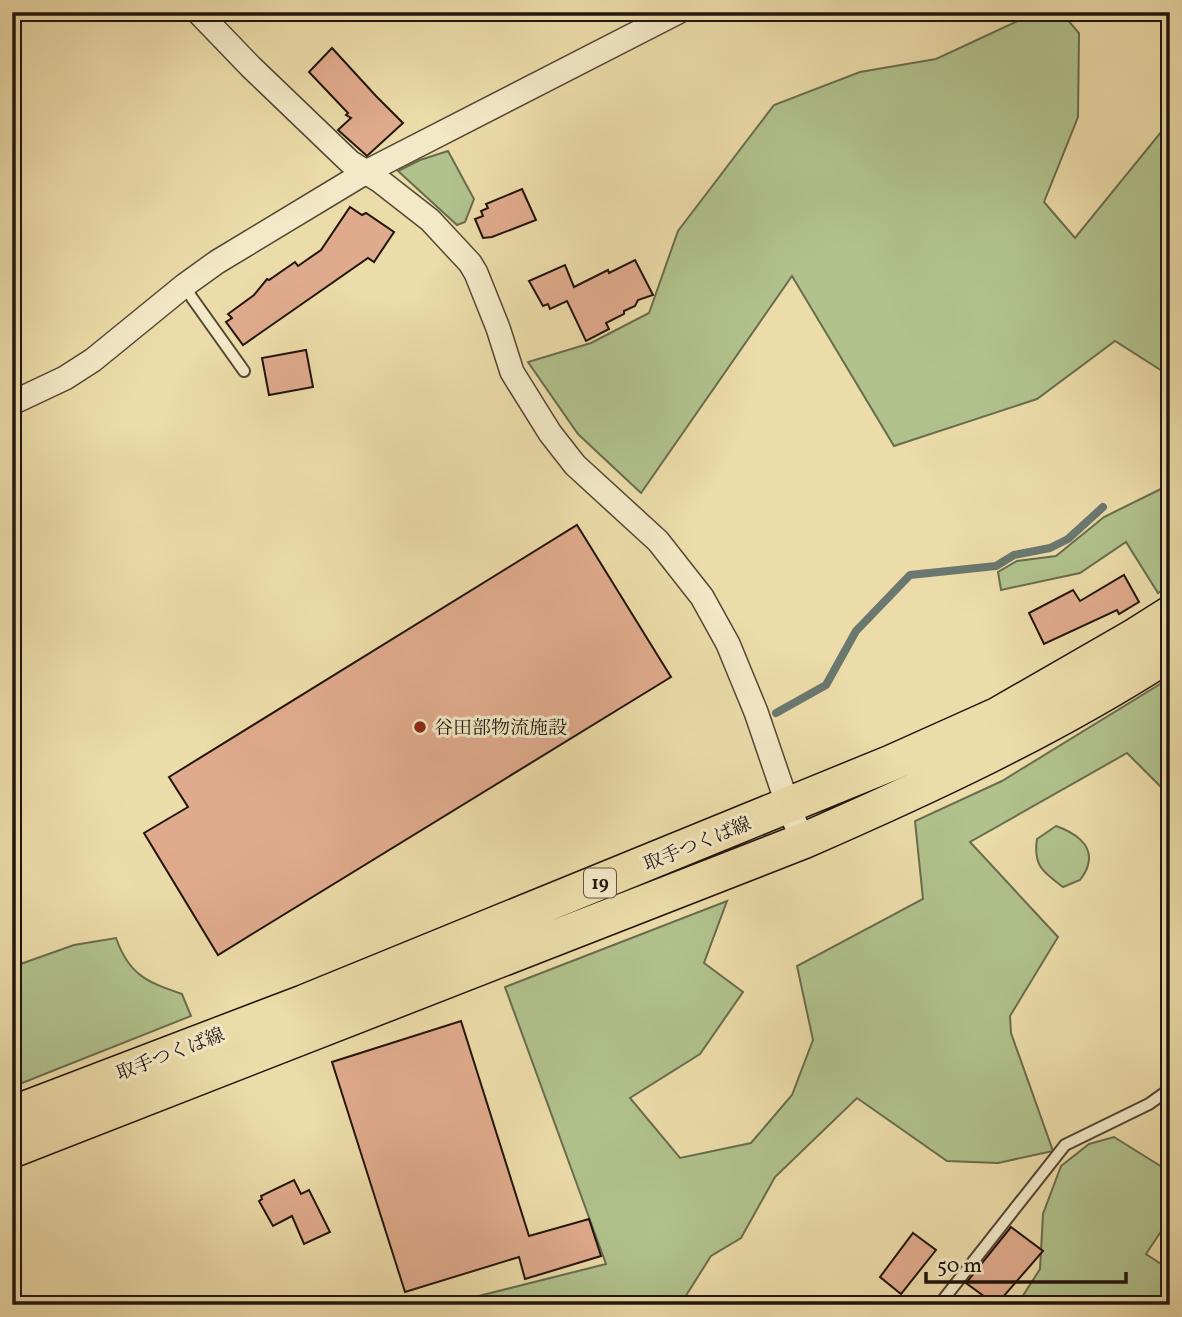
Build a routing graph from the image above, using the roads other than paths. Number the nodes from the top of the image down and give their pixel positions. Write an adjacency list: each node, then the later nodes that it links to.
1 (198, 12): 3 (street)
2 (678, 12): 3 (street)
3 (366, 172): 4 (street); 9 (street)
4 (185, 285): 5 (lane); 6 (street)
5 (244, 371)
6 (12, 403)
7 (1170, 614): 9 (main road, 取手つくば線 / 19)
8 (1170, 653): 10 (main road, 取手つくば線 / 19)
9 (788, 807): 10 (street); 12 (main road, 取手つくば線 / 19)
10 (803, 841): 13 (main road, 取手つくば線 / 19)
11 (1170, 1089): 14 (lane)
12 (12, 1114)
13 (12, 1150)
14 (939, 1305)

